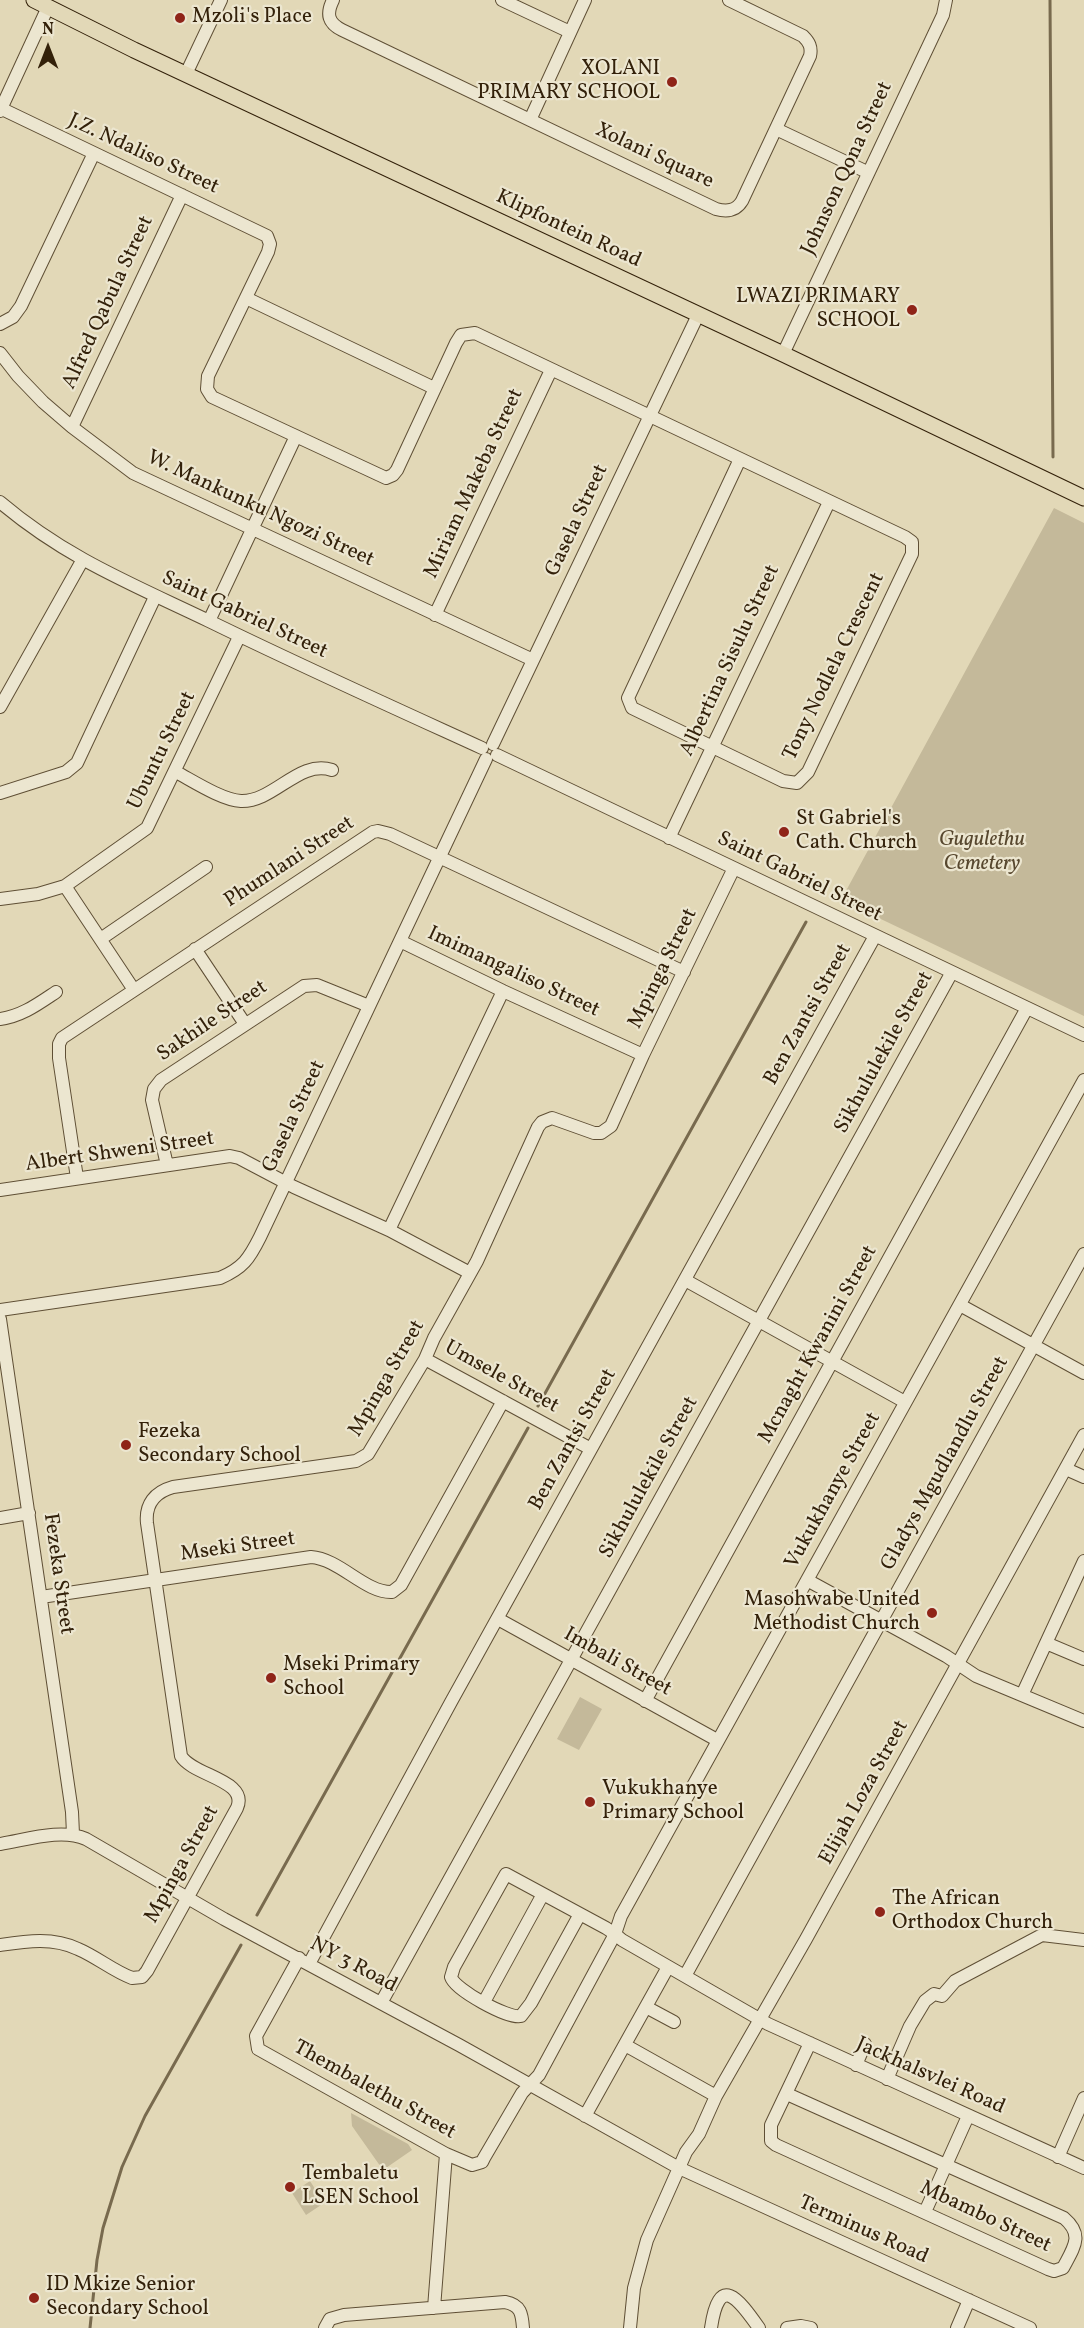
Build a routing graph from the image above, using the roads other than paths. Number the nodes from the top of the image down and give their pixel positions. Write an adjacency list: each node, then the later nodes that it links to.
1 (34, 0): 8 (main road, Klipfontein Road)
2 (221, 0): 10 (street)
3 (333, 0): 12 (street, Xolani Square)
4 (502, 0): 9 (street)
5 (585, 0): 9 (street)
6 (729, 0): 13 (street, Xolani Square)
7 (946, 0): 15 (street, Johnson Qona Street)
8 (48, 7): 10 (main road, Klipfontein Road); 11 (street)
9 (570, 32): 12 (street)
10 (186, 74): 18 (main road, Klipfontein Road)
11 (0, 109): 14 (street, J.Z. Ndaliso Street)
12 (530, 120): 13 (street, Xolani Square)
13 (776, 129): 15 (street)
14 (94, 153): 16 (street, J.Z. Ndaliso Street); 19 (street)
15 (867, 172): 21 (street, Johnson Qona Street)
16 (182, 195): 17 (street, J.Z. Ndaliso Street); 25 (street, Alfred Qabula Street)
17 (246, 298): 23 (street); 26 (street)
18 (698, 315): 21 (main road, Klipfontein Road); 24 (street, Gasela Street)
19 (0, 324)
20 (0, 353): 25 (street, W. Mankunku Ngozi Street)
21 (783, 354): 28 (main road, Klipfontein Road)
22 (551, 370): 23 (street); 24 (street); 34 (street, Miriam Makeba Street)
23 (434, 388): 26 (street)
24 (649, 416): 27 (street); 37 (street, Gasela Street)
25 (72, 427): 31 (street, W. Mankunku Ngozi Street)
26 (296, 436): 31 (street)
27 (740, 459): 30 (street); 39 (street, Tony Nodlela Crescent)
28 (1083, 496)
29 (0, 502): 32 (street, Saint Gabriel Street)
30 (829, 502): 39 (street, Albertina Sisulu Street); 39 (street, Tony Nodlela Crescent)
31 (252, 529): 34 (street, W. Mankunku Ngozi Street); 35 (street)
32 (82, 561): 33 (street, Saint Gabriel Street); 38 (street)
33 (155, 597): 35 (street, Saint Gabriel Street); 43 (street)
34 (435, 615): 37 (street, W. Mankunku Ngozi Street)
35 (209, 621): 36 (street, Saint Gabriel Street)
36 (239, 637): 40 (street, Saint Gabriel Street); 42 (street, Ubuntu Street)
37 (533, 660): 40 (street, Gasela Street)
38 (0, 707)
39 (712, 746): 44 (street, Albertina Sisulu Street)
40 (489, 751): 44 (street, Saint Gabriel Street); 45 (street, Gasela Street)
41 (332, 770): 42 (street)
42 (176, 772): 48 (street, Ubuntu Street)
43 (0, 793)
44 (669, 838): 47 (street, Saint Gabriel Street)
45 (440, 857): 52 (street, Gasela Street); 53 (street, Phumlani Street); 54 (street, Phumlani Street)
46 (206, 867): 51 (street)
47 (734, 868): 50 (street, Saint Gabriel Street); 54 (street, Mpinga Street)
48 (65, 886): 49 (street, Ubuntu Street); 51 (street)
49 (0, 899)
50 (875, 936): 55 (street, Saint Gabriel Street); 73 (street, Ben Zantsi Street)
51 (102, 938): 56 (street)
52 (400, 941): 58 (street, Imimangaliso Street); 59 (street, Gasela Street)
53 (195, 949): 56 (street, Phumlani Street); 62 (street)
54 (684, 972): 64 (street, Mpinga Street)
55 (952, 972): 60 (street, Saint Gabriel Street); 77 (street, Sikhululekile Street)
56 (134, 990): 67 (street, Phumlani Street)
57 (56, 992): 61 (street)
58 (502, 992): 64 (street, Imimangaliso Street); 70 (street)
59 (369, 1006): 62 (street, Sakhile Street); 68 (street, Gasela Street)
60 (1027, 1008): 63 (street, Saint Gabriel Street); 80 (street, Mcnaght Kwanini Street)
61 (0, 1020)
62 (245, 1024): 66 (street, Sakhile Street)
63 (1084, 1035)
64 (643, 1055): 72 (street, Mpinga Street)
65 (1084, 1080): 74 (street, Vukukhanye Street)
66 (167, 1165): 67 (street, Albert Shweni Street); 68 (street, Albert Shweni Street)
67 (77, 1178): 69 (street, Albert Shweni Street)
68 (286, 1182): 70 (street, Albert Shweni Street); 75 (street, Gasela Street)
69 (0, 1190)
70 (389, 1230): 72 (street, Albert Shweni Street)
71 (1084, 1254): 78 (street, Gladys Mgudlandlu Street)
72 (470, 1273): 79 (street, Mpinga Street)
73 (685, 1280): 77 (street); 86 (street, Ben Zantsi Street)
74 (960, 1305): 78 (street); 84 (street, Vukukhanye Street)
75 (0, 1310)
76 (0, 1319): 82 (street, Fezeka Street)
77 (759, 1320): 80 (street); 98 (street, Sikhululekile Street)
78 (1033, 1346): 81 (street); 96 (street, Gladys Mgudlandlu Street)
79 (425, 1359): 83 (street, Umsele Street); 92 (street, Mpinga Street)
80 (833, 1360): 84 (street); 102 (street, Mcnaght Kwanini Street)
81 (1084, 1373)
82 (5, 1376): 89 (street, Fezeka Street)
83 (503, 1401): 86 (street, Umsele Street); 92 (street, Mseki Street)
84 (905, 1402): 93 (street, Vukukhanye Street)
85 (1084, 1435): 87 (street, Elijah Loza Street)
86 (591, 1449): 95 (street, Ben Zantsi Street)
87 (1066, 1469): 88 (street); 100 (street, Elijah Loza Street)
88 (1084, 1477)
89 (29, 1513): 90 (street); 94 (street, Fezeka Street)
90 (0, 1518)
91 (1084, 1561): 97 (street)
92 (155, 1580): 94 (street, Mseki Street); 108 (street, Mpinga Street)
93 (807, 1580): 96 (street); 104 (street, Vukukhanye Street)
94 (41, 1597): 105 (street, Fezeka Street)
95 (498, 1619): 98 (street, Imbali Street); 113 (street, Ben Zantsi Street)
96 (881, 1620): 100 (street); 115 (street, Gladys Mgudlandlu Street)
97 (1046, 1643): 99 (street); 101 (street)
98 (571, 1659): 102 (street, Imbali Street); 117 (street, Sikhululekile Street)
99 (1084, 1659)
100 (958, 1664): 101 (street); 119 (street, Elijah Loza Street)
101 (1022, 1695): 103 (street)
102 (645, 1701): 104 (street, Imbali Street)
103 (1084, 1721)
104 (717, 1740): 110 (street, Vukukhanye Street)
105 (73, 1834): 106 (street); 108 (street, NY 3 Road)
106 (0, 1844)
107 (543, 1894): 109 (street); 116 (street); 116 (street)
108 (187, 1898): 112 (street, Mpinga Street); 113 (street, NY 3 Road)
109 (580, 1914): 110 (street); 116 (street)
110 (615, 1934): 114 (street); 126 (street, Thembalethu Street)
111 (1084, 1940): 125 (street)
112 (0, 1945)
113 (304, 1961): 117 (street, NY 3 Road); 132 (street, Thembalethu Street)
114 (668, 1967): 115 (street); 118 (street)
115 (685, 1976): 119 (street)
116 (484, 2002)
117 (381, 2003): 126 (street, NY 3 Road)
118 (646, 2007): 120 (street); 123 (street)
119 (760, 2018): 121 (street, Jackhalsvlei Road); 128 (street, Elijah Loza Street)
120 (674, 2022)
121 (810, 2043): 124 (street, Jackhalsvlei Road); 127 (street, Mbambo Street)
122 (865, 2044): 124 (street)
123 (625, 2045): 128 (street); 130 (street)
124 (856, 2065): 125 (street, Jackhalsvlei Road)
125 (887, 2079): 131 (street, Jackhalsvlei Road)
126 (530, 2086): 130 (street, NY 3 Road); 132 (street, Thembalethu Street)
127 (788, 2094): 134 (street, Mbambo Street); 137 (street, Mbambo Street)
128 (716, 2096): 135 (street, Elijah Loza Street)
129 (1083, 2102): 133 (street)
130 (585, 2116): 135 (street, NY 3 Road)
131 (968, 2116): 133 (street, Jackhalsvlei Road); 134 (street)
132 (446, 2154): 139 (street)
133 (1059, 2157): 136 (street, Jackhalsvlei Road)
134 (946, 2166): 137 (street); 137 (street, Mbambo Street)
135 (679, 2168): 138 (street, Terminus Road); 143 (street, Elijah Loza Street)
136 (1084, 2168)
137 (926, 2212)
138 (969, 2300): 147 (street); 148 (street, Terminus Road)
139 (434, 2308): 141 (street); 142 (street)
140 (804, 2327): 146 (street)
141 (325, 2328)
142 (523, 2328)
143 (630, 2328)
144 (711, 2328): 145 (street)
145 (759, 2328)
146 (787, 2328)
147 (957, 2328)
148 (1030, 2328)

